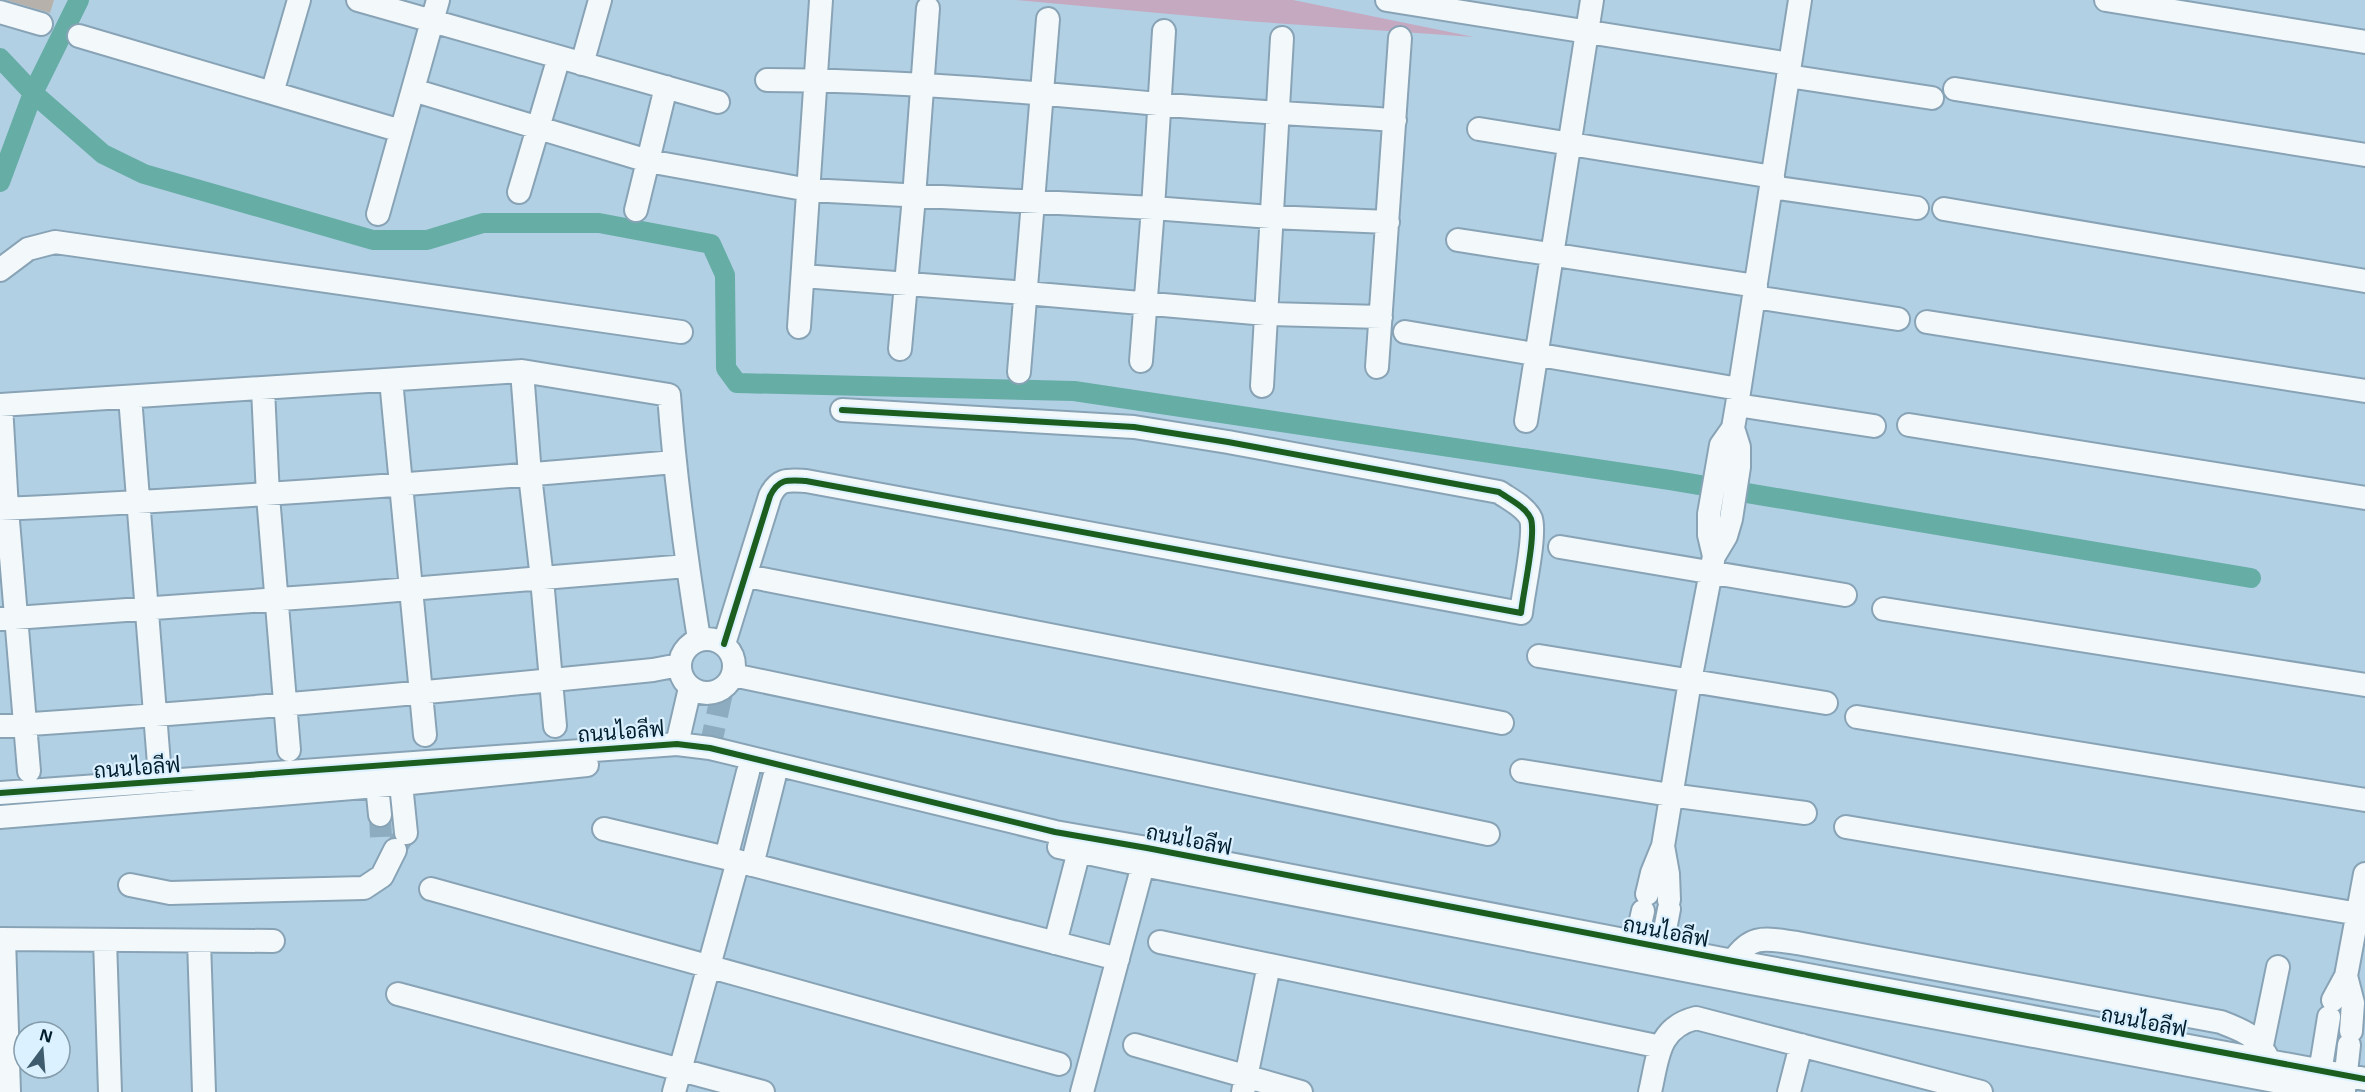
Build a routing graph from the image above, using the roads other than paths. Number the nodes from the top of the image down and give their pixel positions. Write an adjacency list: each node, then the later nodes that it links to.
1 (299, 0): 30 (street)
2 (358, 0): 11 (street)
3 (600, 0): 22 (street)
4 (820, 0): 25 (street)
5 (1387, 0): 9 (street)
6 (1592, 0): 16 (street)
7 (1800, 0): 23 (street)
8 (2106, 0): 20 (street)
9 (1459, 6): 16 (street)
10 (928, 8): 26 (street)
11 (435, 10): 21 (street); 29 (street)
12 (0, 12): 14 (street)
13 (1048, 19): 31 (street)
14 (41, 24)
15 (1164, 31): 34 (street)
16 (1587, 32): 23 (street); 40 (street)
17 (79, 36): 30 (street)
18 (1282, 38): 35 (street)
19 (1400, 39): 36 (street)
20 (2365, 42)
21 (559, 57): 22 (street); 37 (street)
22 (582, 63): 27 (street)
23 (1789, 70): 32 (street); 43 (street)
24 (767, 80): 25 (street)
25 (816, 80): 26 (street); 44 (street)
26 (922, 86): 31 (street); 46 (street)
27 (666, 87): 33 (street); 42 (street)
28 (1955, 89): 41 (street)
29 (413, 90): 37 (street); 39 (street)
30 (272, 93): 39 (street)
31 (1042, 93): 34 (street); 47 (street)
32 (1932, 98)
33 (718, 102)
34 (1160, 104): 35 (street); 48 (street)
35 (1277, 113): 36 (street); 53 (street)
36 (1395, 120): 54 (street)
37 (538, 128): 42 (street); 45 (street)
38 (1479, 129): 40 (street)
39 (401, 131): 52 (street)
40 (1569, 143): 43 (street); 56 (street)
41 (2365, 155)
42 (648, 161): 44 (street); 51 (street)
43 (1772, 182): 49 (street); 61 (street)
44 (809, 190): 46 (street); 58 (street)
45 (519, 192)
46 (914, 196): 47 (street); 60 (street)
47 (1033, 202): 48 (street); 62 (street)
48 (1153, 208): 53 (street); 63 (street)
49 (1917, 208)
50 (1944, 209): 59 (street)
51 (636, 210)
52 (378, 214)
53 (1271, 217): 54 (street); 64 (street)
54 (1388, 222): 65 (street)
55 (1458, 240): 56 (street)
56 (1552, 254): 61 (street); 72 (street)
57 (0, 270): 69 (street)
58 (802, 276): 60 (street); 68 (street)
59 (2365, 281)
60 (906, 283): 62 (street); 71 (street)
61 (1755, 292): 66 (street); 82 (street)
62 (1026, 293): 63 (street); 76 (street)
63 (1146, 303): 64 (street); 73 (street)
64 (1266, 314): 65 (street); 78 (street)
65 (1381, 317): 74 (street)
66 (1898, 320)
67 (1927, 322): 80 (street)
68 (799, 327)
69 (681, 332)
70 (1405, 332): 72 (street)
71 (900, 349)
72 (1537, 354): 82 (street); 85 (street)
73 (1141, 361)
74 (1377, 368)
75 (522, 371): 77 (street); 88 (street); 89 (street)
76 (1019, 372)
77 (391, 380): 79 (street); 90 (street)
78 (1262, 386)
79 (263, 389): 81 (street); 91 (street)
80 (2365, 391)
81 (130, 397): 83 (street); 93 (street)
82 (1738, 397): 87 (street); 96 (street)
83 (1, 405): 94 (street)
84 (842, 410): 98 (street)
85 (1526, 421)
86 (1909, 425): 92 (street)
87 (1874, 426)
88 (674, 462): 89 (street); 97 (street)
89 (530, 475): 90 (street); 99 (street)
90 (402, 486): 91 (street); 100 (street)
91 (268, 496): 93 (street); 102 (street)
92 (2365, 498)
93 (138, 503): 94 (street); 104 (street)
94 (4, 509): 105 (street)
95 (1560, 547): 96 (street)
96 (1712, 564): 101 (street); 112 (street)
97 (687, 566): 99 (street); 106 (street)
98 (747, 576): 107 (street); 120 (street)
99 (542, 579): 100 (street); 111 (street)
100 (412, 589): 102 (street); 115 (street)
101 (1845, 595)
102 (276, 598): 104 (street); 117 (street)
103 (1884, 609): 113 (street)
104 (146, 610): 105 (street); 118 (street)
105 (8, 618): 121 (street)
106 (699, 639): 107 (street); 109 (street)
107 (724, 644): 110 (street)
108 (1539, 656): 112 (street)
109 (680, 665): 111 (street); 114 (street)
110 (733, 675): 114 (street); 142 (street)
111 (550, 680): 115 (street); 123 (street)
112 (1690, 681): 116 (street); 135 (street)
113 (2365, 684)
114 (690, 688): 125 (street)
115 (421, 693): 117 (street); 124 (street)
116 (1826, 703)
117 (285, 705): 118 (street); 126 (street)
118 (155, 716): 121 (street); 127 (street)
119 (1857, 717): 136 (street)
120 (1502, 723)
121 (27, 724): 122 (street); 128 (street)
122 (0, 726)
123 (555, 726)
124 (425, 735)
125 (677, 744): 134 (street, ถนนไอลีฟ); 157 (street, ถนนไอลีฟ)
126 (289, 750)
127 (159, 764)
128 (29, 771)
129 (1522, 771): 135 (street)
130 (748, 772): 131 (street, ถนนไอลีฟ); 132 (street, ถนนไอลีฟ); 145 (street)
131 (774, 778): 144 (street, ถนนไอลีฟ); 145 (street)
132 (401, 784): 133 (street, ถนนไอลีฟ); 148 (street)
133 (377, 785): 138 (street); 139 (street, ถนนไอลีฟ)
134 (0, 793)
135 (1670, 795): 137 (street); 143 (street)
136 (2365, 800)
137 (1805, 813)
138 (380, 814)
139 (0, 817)
140 (1846, 827): 150 (street)
141 (604, 829): 145 (street)
142 (1488, 834)
143 (1663, 846): 157 (street); 158 (street)
144 (1079, 852): 146 (street, ถนนไอลีฟ); 156 (street)
145 (739, 861): 156 (street); 160 (street)
146 (1143, 866): 157 (street, ถนนไอลีฟ); 159 (street)
147 (2365, 874): 150 (street)
148 (130, 885)
149 (431, 889): 160 (street)
150 (2359, 914): 163 (street)
151 (2, 939): 152 (street); 174 (street)
152 (105, 940): 153 (street); 175 (street)
153 (199, 941): 154 (street); 176 (street)
154 (273, 941)
155 (1160, 942): 161 (street)
156 (1055, 943): 159 (street)
157 (1634, 951): 158 (street, ถนนไอลีฟ)
158 (1660, 956): 168 (street, ถนนไอลีฟ); 173 (street, ถนนไอลีฟ)
159 (1118, 959): 179 (street)
160 (709, 965): 169 (street); 170 (street)
161 (1269, 965): 167 (street); 171 (street)
162 (2278, 967): 168 (street)
163 (2346, 976): 173 (street); 173 (street)
164 (398, 994): 170 (street)
165 (1135, 1045): 171 (street)
166 (1801, 1045): 167 (street); 172 (street); 182 (street)
167 (1661, 1047): 181 (street)
168 (2266, 1053): 173 (street, ถนนไอลีฟ)
169 (1059, 1064)
170 (680, 1070): 177 (street); 178 (street)
171 (1245, 1084): 180 (street)
172 (1918, 1084): 183 (street)
173 (2335, 1084)
174 (9, 1092)
175 (110, 1092)
176 (204, 1092)
177 (674, 1092)
178 (763, 1092)
179 (1082, 1092)
180 (1301, 1092)
181 (1650, 1092)
182 (1789, 1092)
183 (1981, 1092)

